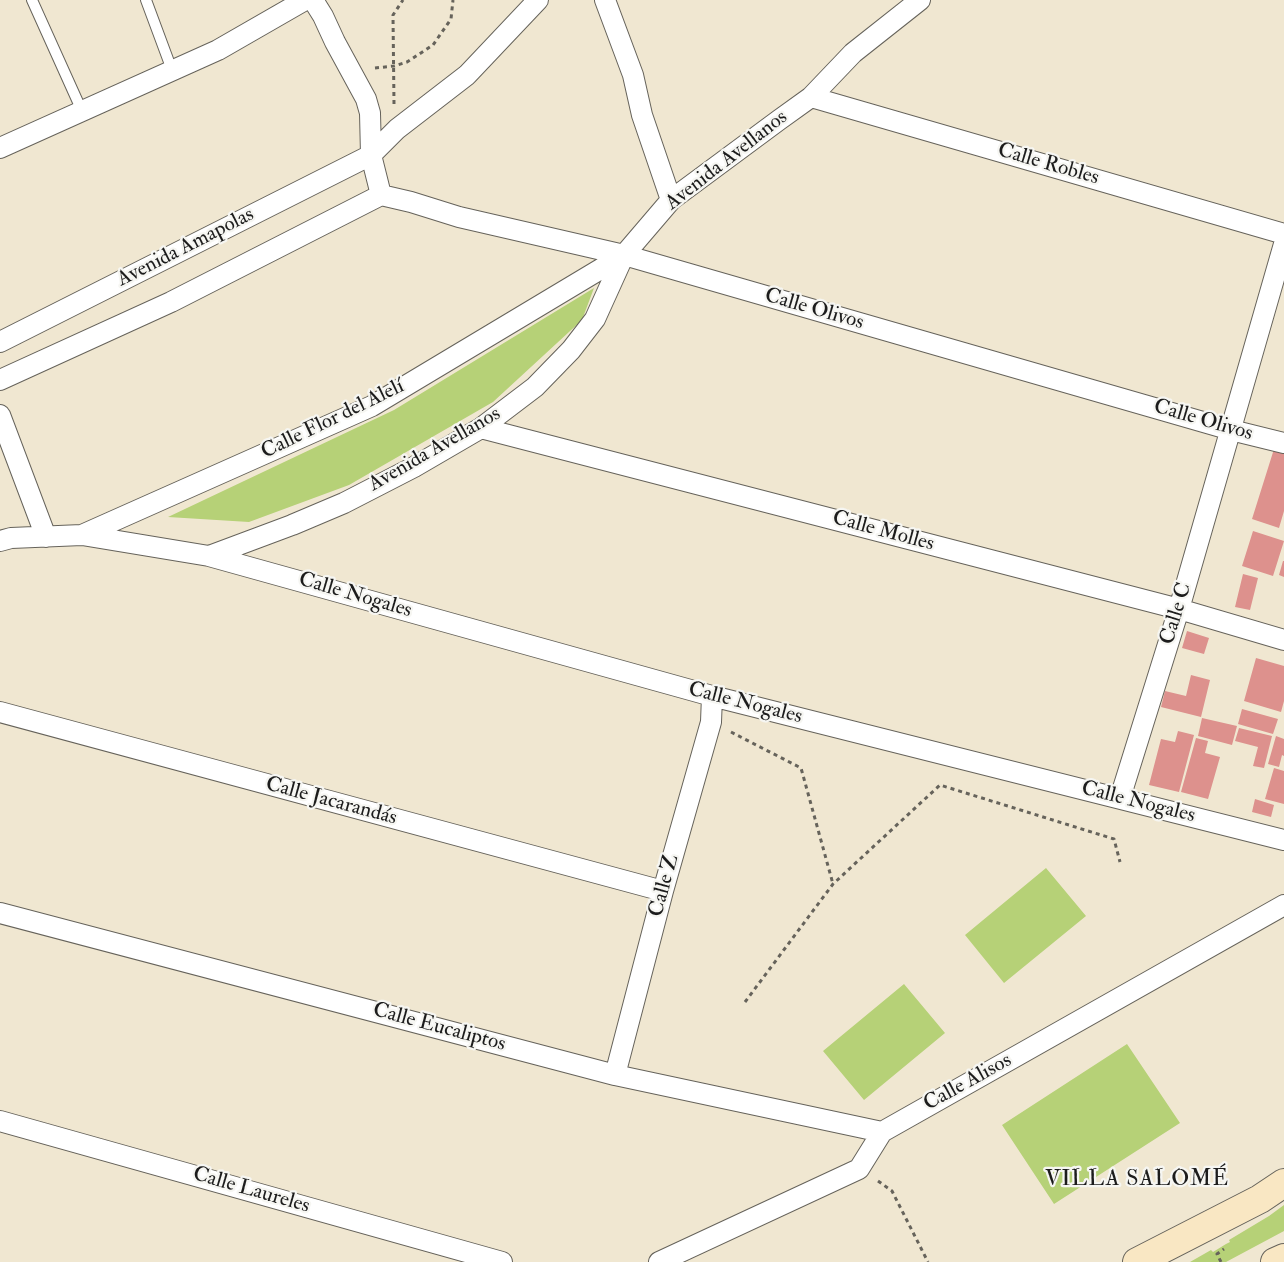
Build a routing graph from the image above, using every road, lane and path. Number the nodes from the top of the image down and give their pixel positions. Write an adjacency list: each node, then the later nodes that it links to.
1 (32, 0): 14 (lane)
2 (146, 0): 11 (lane)
3 (304, 0): 11 (street)
4 (313, 0): 12 (street)
5 (402, 0): 10 (path)
6 (452, 0): 10 (path)
7 (538, 0): 15 (street, Avenida Amapolas)
8 (604, 0): 19 (street)
9 (920, 0): 13 (street, Avenida Avellanos)
10 (394, 66): 12 (path); 15 (path)
11 (172, 70): 14 (street)
12 (352, 71): 17 (street)
13 (811, 97): 19 (street, Avenida Avellanos); 20 (street, Calle Robles)
14 (82, 111): 16 (street)
15 (397, 129): 17 (street, Avenida Amapolas)
16 (0, 148)
17 (371, 155): 18 (street); 23 (street, Avenida Amapolas)
18 (381, 195): 22 (street, Calle Olivos); 24 (street, Avenida Amapolas)
19 (671, 200): 22 (street, Avenida Avellanos)
20 (1284, 234)
21 (1284, 244): 27 (street, Calle C)
22 (624, 255): 26 (street, Avenida Avellanos); 27 (street, Calle Olivos); 29 (street, Calle Flor del Alelí)
23 (0, 342)
24 (0, 380)
25 (0, 415): 30 (street)
26 (482, 428): 32 (street, Avenida Avellanos); 33 (street, Calle Molles)
27 (1231, 430): 28 (street, Calle Olivos); 33 (street, Calle C)
28 (1284, 443)
29 (82, 535): 30 (street, Avenida Avellanos); 32 (street, Avenida Avellanos)
30 (46, 536): 31 (street, Avenida Avellanos)
31 (0, 542)
32 (209, 556): 35 (street, Calle Nogales)
33 (1179, 609): 34 (street, Calle Molles); 38 (street, Calle C)
34 (1284, 640)
35 (712, 696): 37 (street, Calle Z); 38 (street, Calle Nogales)
36 (0, 712): 42 (street, Calle Jacarandás)
37 (711, 722): 41 (path); 42 (street, Calle Z)
38 (1120, 798): 39 (street, Calle Nogales)
39 (1284, 840)
40 (1120, 862): 41 (path)
41 (833, 884): 45 (path)
42 (662, 891): 46 (street, Calle Z)
43 (1284, 905): 48 (street, Calle Alisos)
44 (1, 917): 46 (street, Calle Eucaliptos)
45 (745, 1002)
46 (615, 1075): 48 (street, Calle Eucaliptos)
47 (0, 1121): 53 (street, Calle Laureles)
48 (882, 1132): 49 (street, Calle Alisos)
49 (858, 1169): 54 (street); 55 (path)
50 (1284, 1184): 56 (main road)
51 (1228, 1247): 57 (path)
52 (1284, 1258): 58 (main road)
53 (502, 1262)
54 (659, 1262)
55 (928, 1262)
56 (1137, 1262)
57 (1221, 1262)
58 (1275, 1262)

